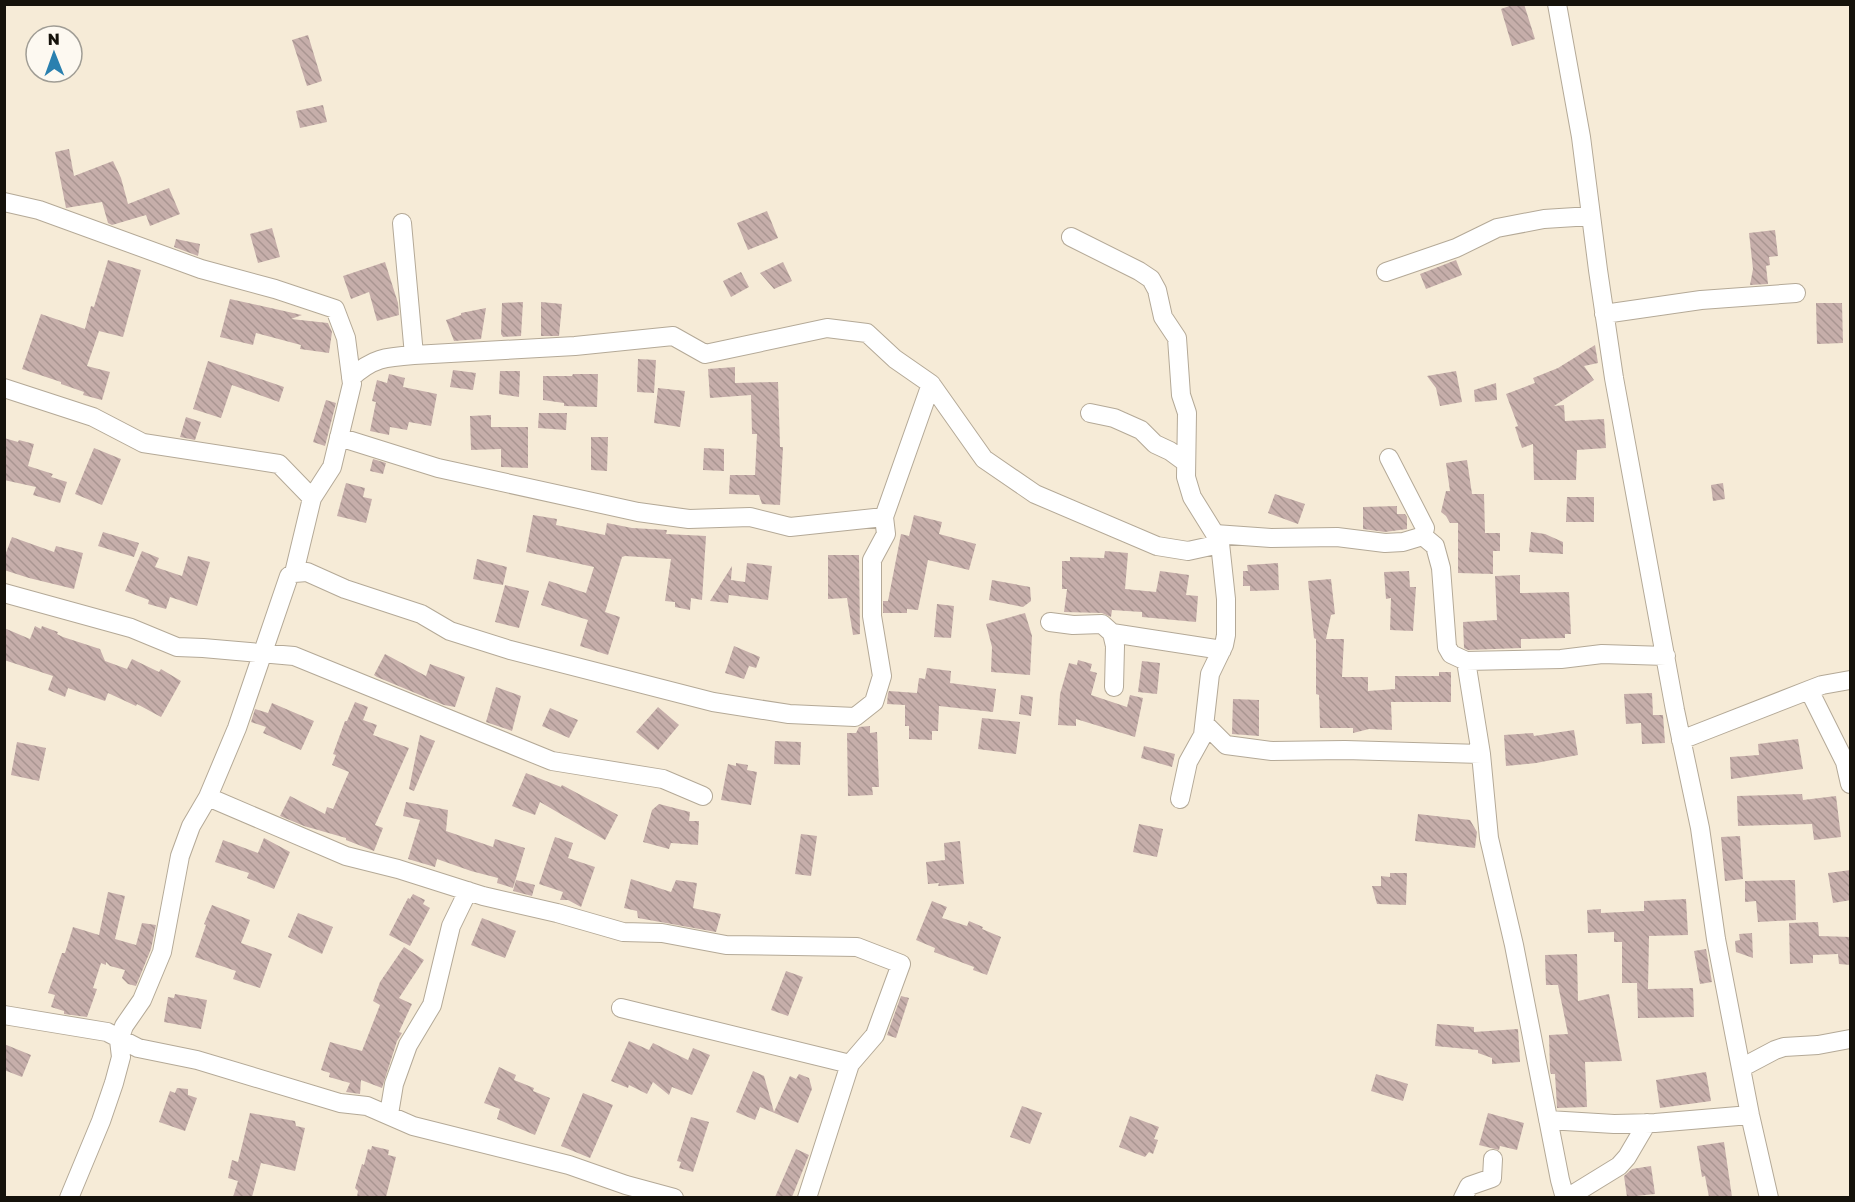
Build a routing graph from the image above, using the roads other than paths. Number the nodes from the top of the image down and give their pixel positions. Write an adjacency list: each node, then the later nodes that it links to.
1 (1557, 4): 3 (street)
2 (4, 202): 10 (street)
3 (1591, 216): 6 (street); 8 (street)
4 (402, 224): 9 (street)
5 (1071, 237): 16 (street)
6 (1386, 272)
7 (1796, 293): 8 (street)
8 (1604, 314): 27 (street)
9 (414, 355): 10 (street); 11 (street)
10 (351, 378): 14 (street)
11 (931, 384): 18 (street); 20 (street)
12 (4, 388): 17 (street)
13 (1090, 413): 16 (street)
14 (339, 437): 17 (street); 18 (street)
15 (1389, 458): 19 (street)
16 (1185, 462): 20 (street)
17 (312, 498): 21 (street)
18 (884, 517): 21 (street)
19 (1423, 536): 20 (street); 28 (street)
20 (1220, 539): 25 (street)
21 (294, 573): 26 (street)
22 (4, 593): 26 (street)
23 (1050, 622): 24 (street)
24 (1112, 633): 25 (street); 30 (street)
25 (1222, 650): 32 (street)
26 (263, 653): 36 (street); 37 (street)
27 (1666, 656): 28 (street); 33 (street)
28 (1466, 661): 34 (street)
29 (1851, 680): 31 (street)
30 (1114, 687)
31 (1809, 690): 33 (street); 35 (street)
32 (1205, 724): 34 (street); 38 (street)
33 (1681, 740): 45 (street)
34 (1481, 754): 48 (street)
35 (1851, 784)
36 (703, 796)
37 (208, 797): 39 (street); 43 (street)
38 (1180, 799)
39 (468, 891): 44 (street); 46 (street)
40 (621, 1008): 44 (street)
41 (4, 1016): 43 (street)
42 (1851, 1039): 45 (street)
43 (119, 1040): 46 (street); 51 (street)
44 (850, 1064): 53 (street)
45 (1741, 1068): 47 (street)
46 (389, 1114): 52 (street)
47 (1750, 1114): 49 (street); 56 (street)
48 (1548, 1120): 49 (street); 55 (street)
49 (1647, 1123): 55 (street)
50 (1493, 1159): 54 (street)
51 (69, 1197)
52 (674, 1197)
53 (807, 1197)
54 (1463, 1197)
55 (1566, 1197)
56 (1769, 1197)

